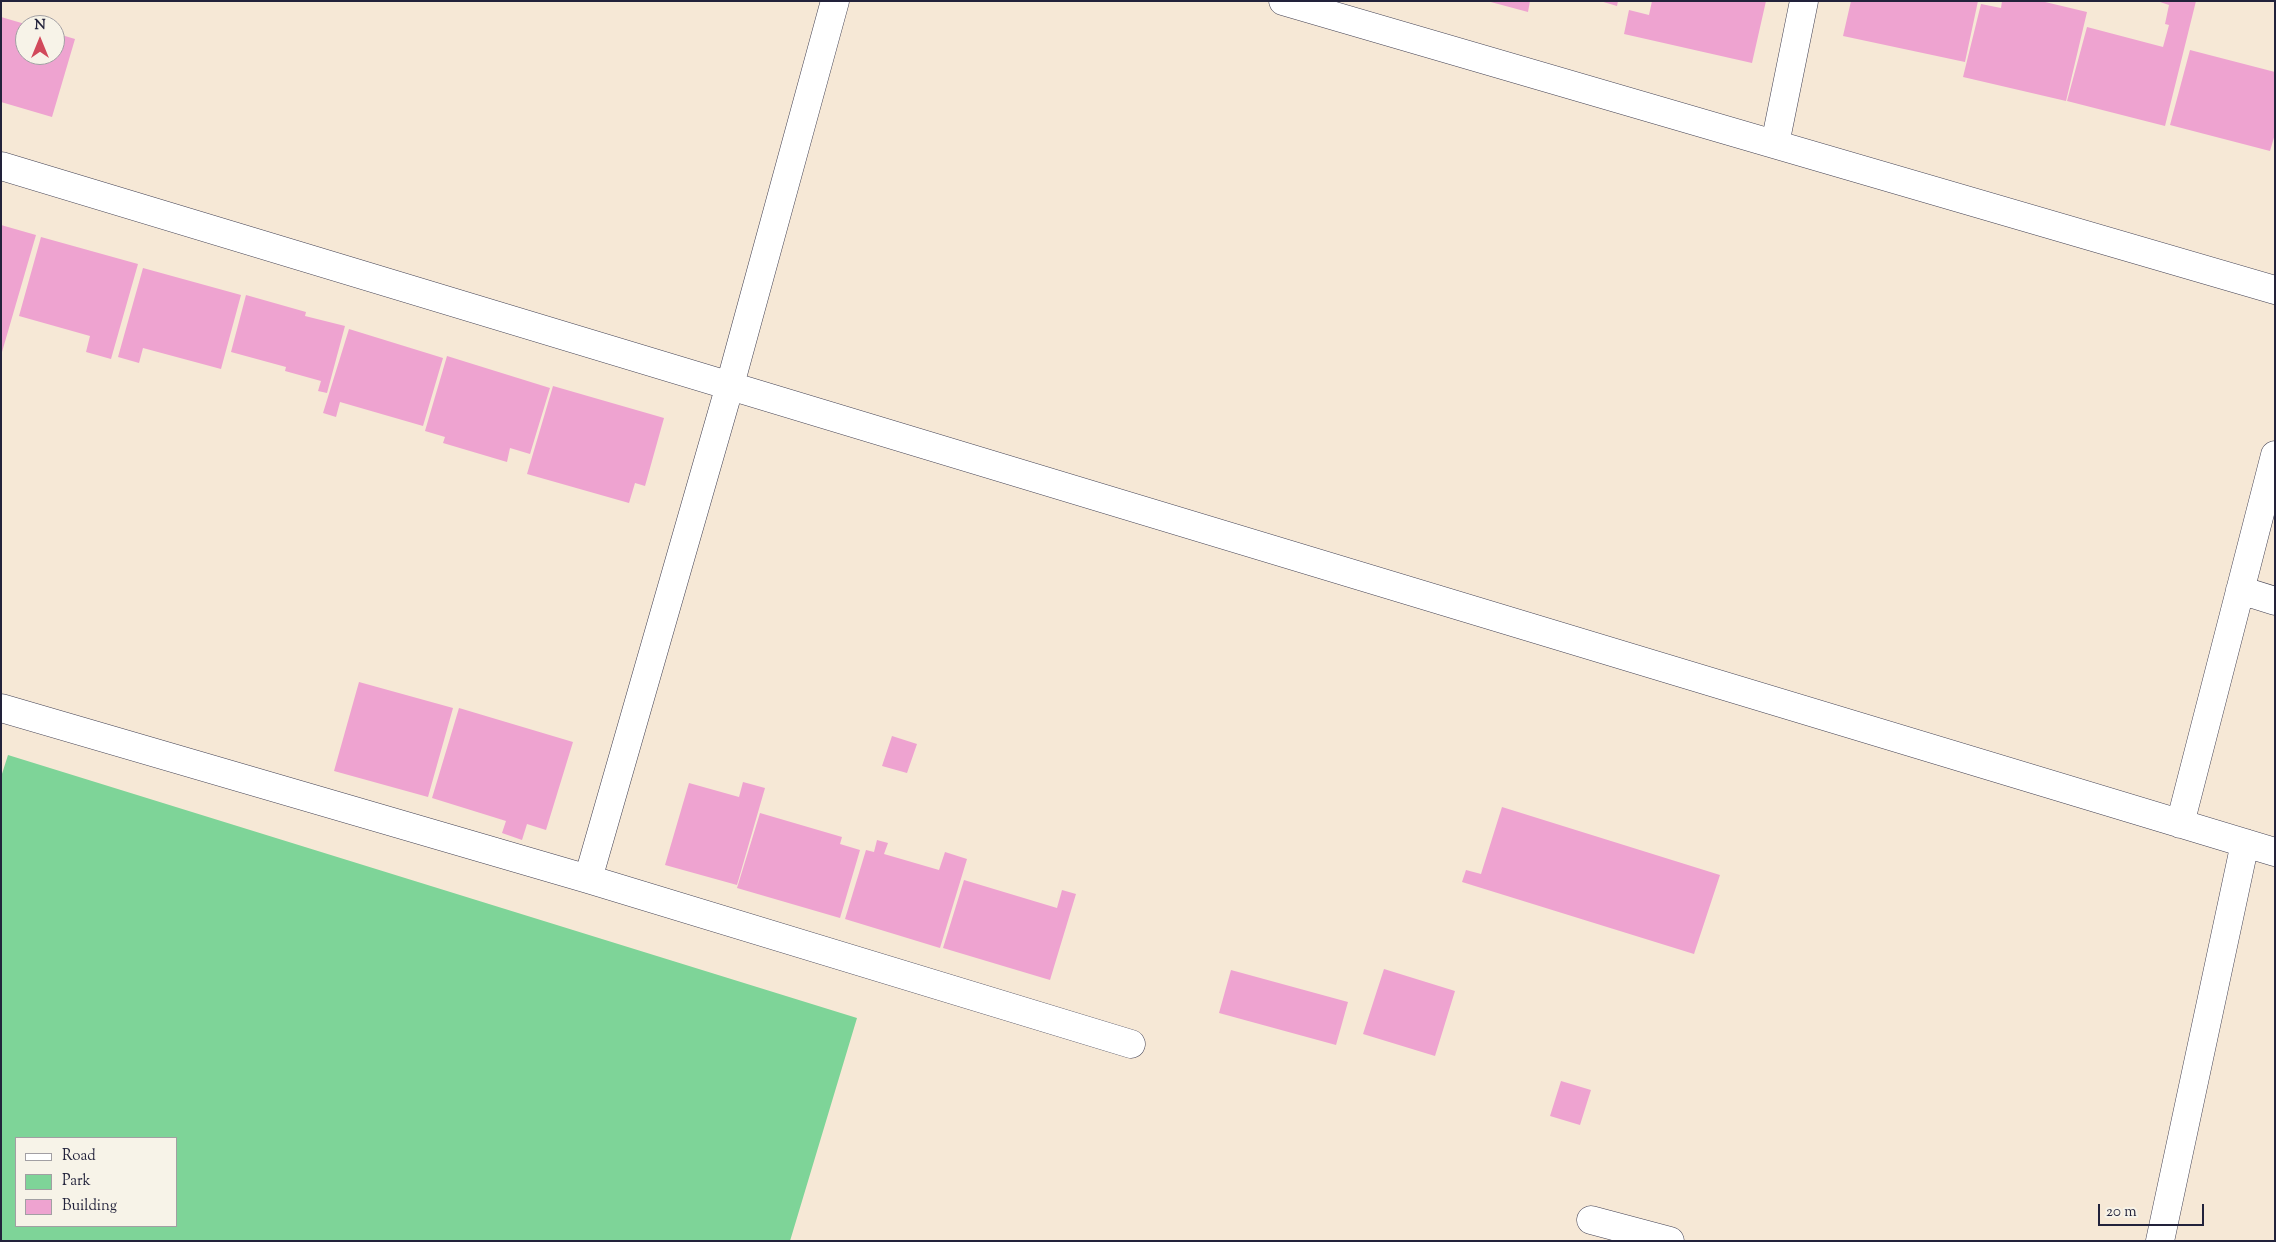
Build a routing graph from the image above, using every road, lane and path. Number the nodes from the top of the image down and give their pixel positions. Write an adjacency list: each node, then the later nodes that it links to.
1 (835, 1): 7 (street)
2 (1283, 1): 4 (street)
3 (1804, 1): 4 (street)
4 (1775, 144): 6 (street)
5 (1, 166): 7 (street)
6 (2275, 290)
7 (730, 385): 12 (street); 15 (street)
8 (2275, 455): 9 (street)
9 (2240, 590): 10 (street); 12 (street)
10 (2275, 601)
11 (1, 708): 15 (street)
12 (2180, 824): 13 (street)
13 (2245, 843): 14 (street); 19 (street)
14 (2275, 852)
15 (588, 879): 16 (street)
16 (1131, 1044)
17 (1591, 1220): 18 (street)
18 (1670, 1241)
19 (2160, 1241)

